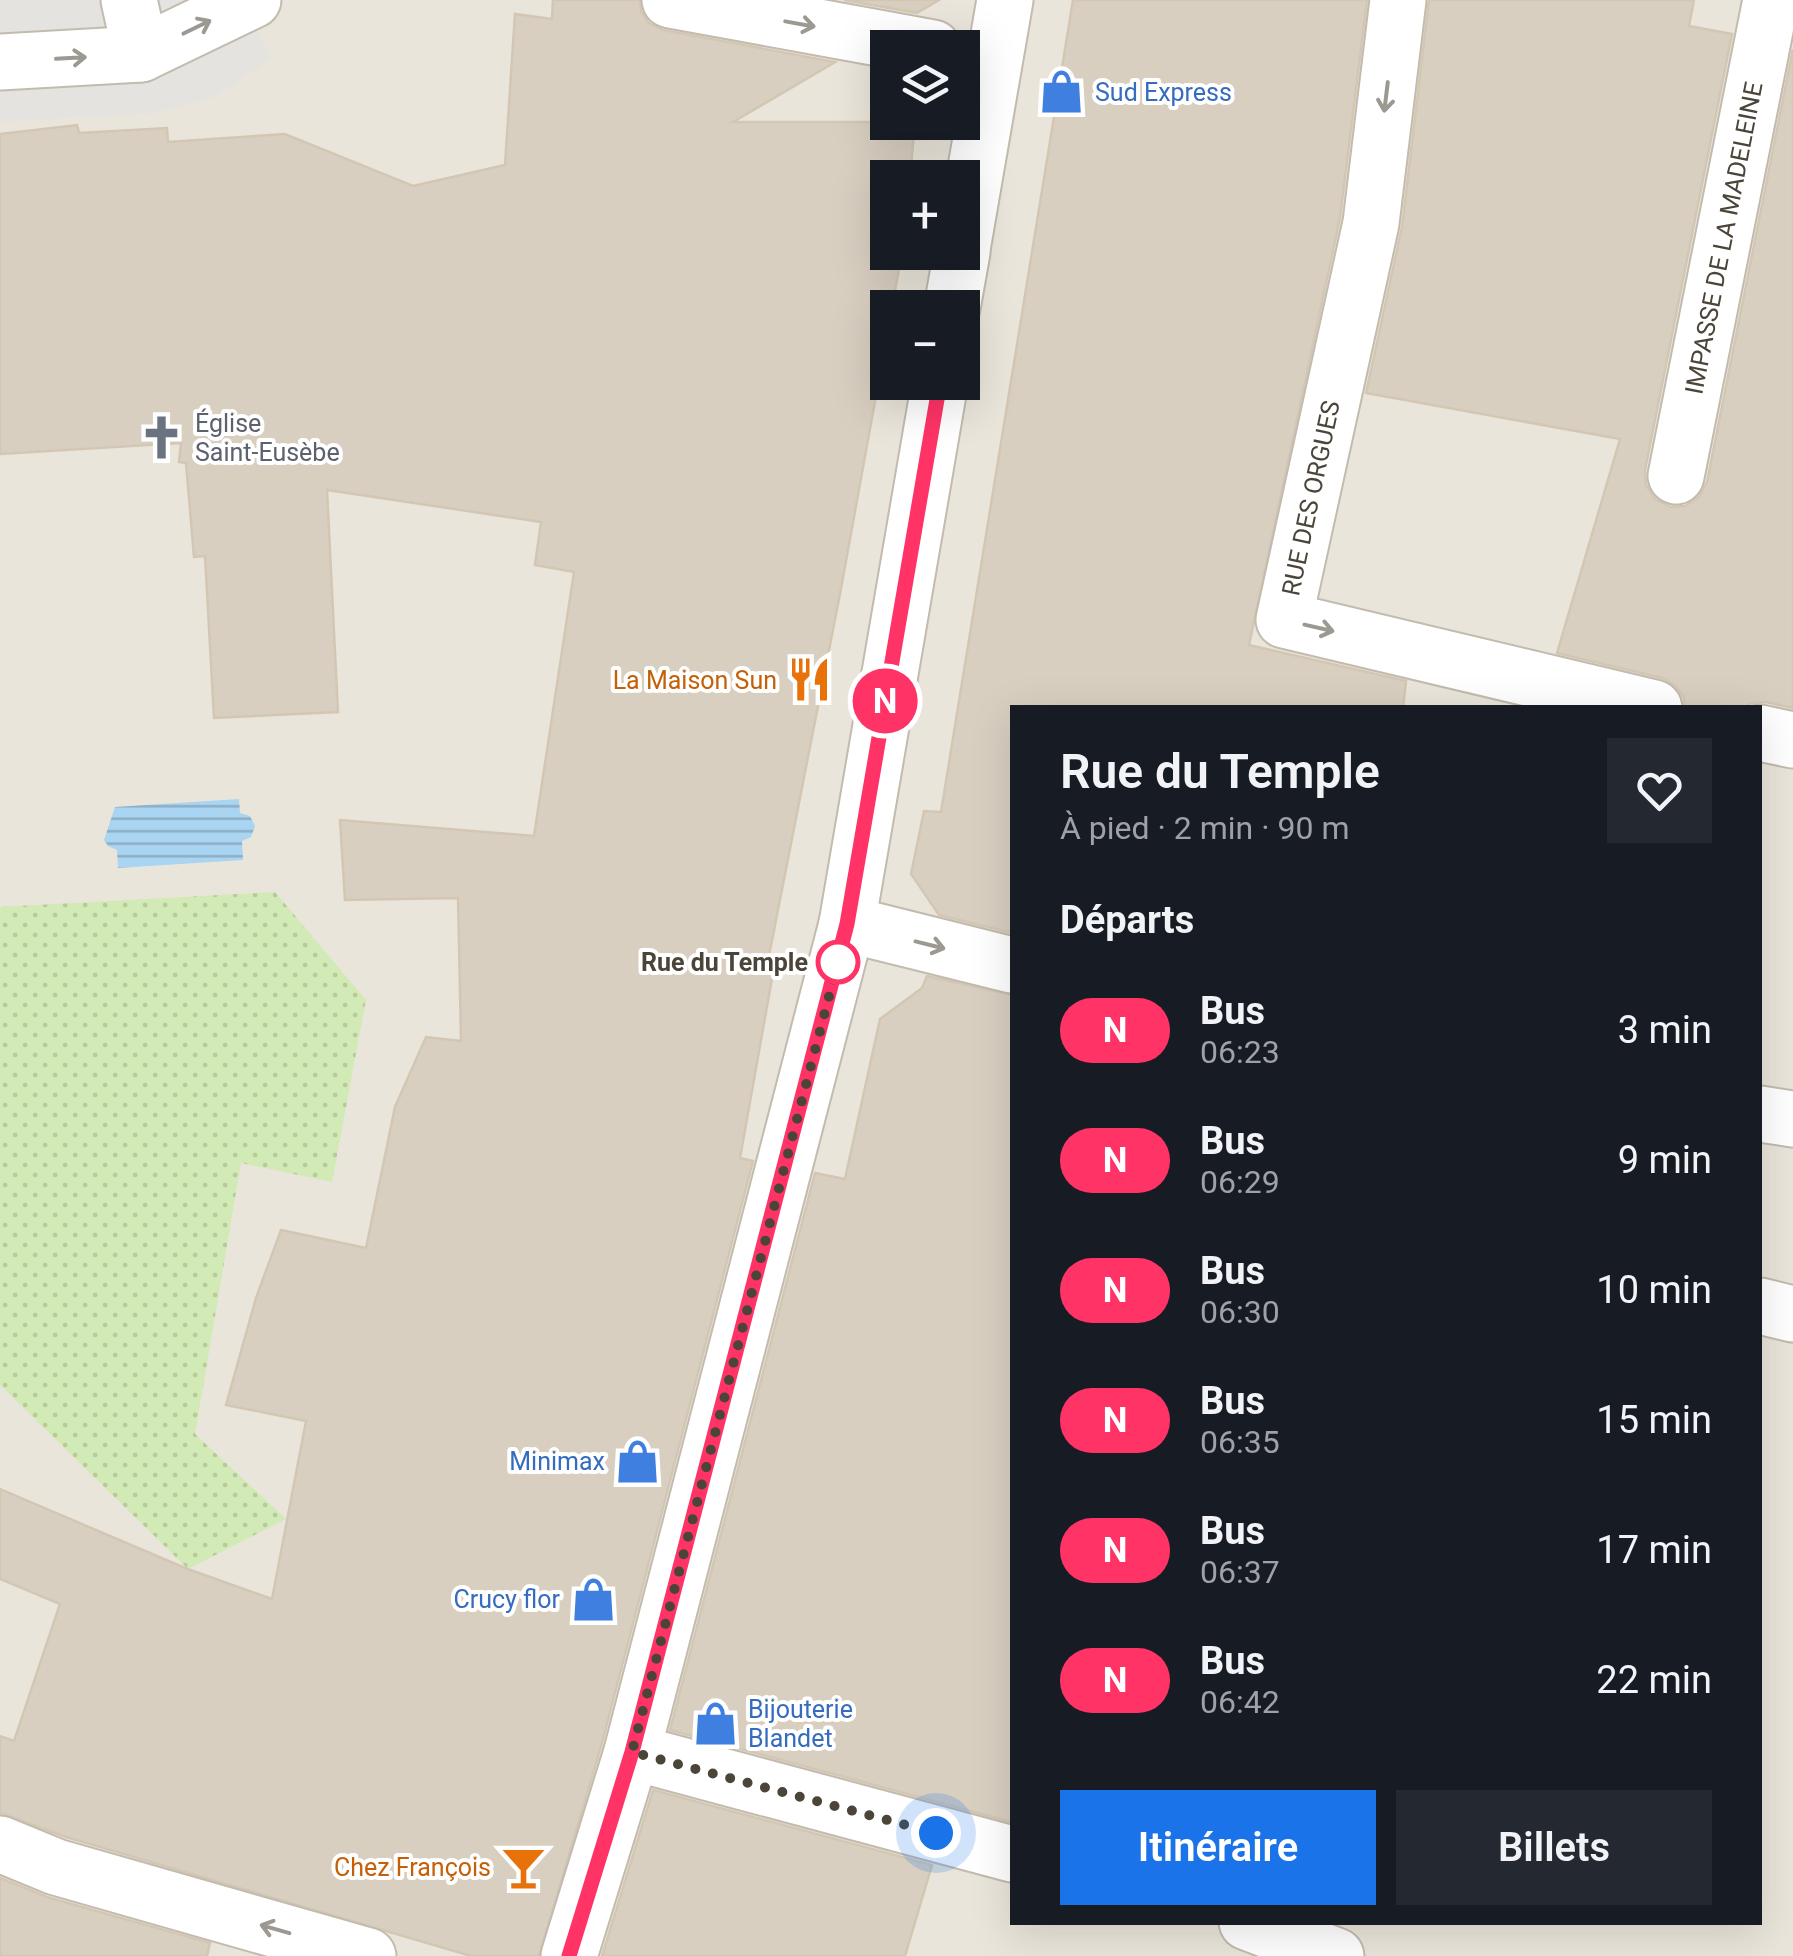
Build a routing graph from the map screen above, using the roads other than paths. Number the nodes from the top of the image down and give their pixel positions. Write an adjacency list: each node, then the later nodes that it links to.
1 (129, 0): 8 (street)
2 (253, 0): 8 (street, one-way to 2)
3 (670, 0): 7 (street, one-way to 7)
4 (1004, 0): 9 (street)
5 (1398, 0): 13 (street, RUE DES ORGUES, one-way to 13)
6 (1772, 0): 12 (street, IMPASSE DE LA MADELEINE)
7 (870, 37)
8 (141, 54): 10 (street, one-way to 8)
9 (980, 54)
10 (0, 62)
11 (937, 400): 16 (street)
12 (1676, 476)
13 (1641, 705)
14 (1762, 732): 15 (street)
15 (1793, 740)
16 (847, 924): 17 (street, one-way to 17); 22 (street)
17 (1010, 965)
18 (1762, 1114): 19 (street)
19 (1793, 1119)
20 (1762, 1306): 21 (street)
21 (1793, 1314)
22 (632, 1752): 24 (street); 27 (street)
23 (0, 1844): 26 (street, one-way to 23)
24 (1010, 1853)
25 (1255, 1925): 28 (street)
26 (368, 1956)
27 (569, 1956)
28 (1336, 1956)

